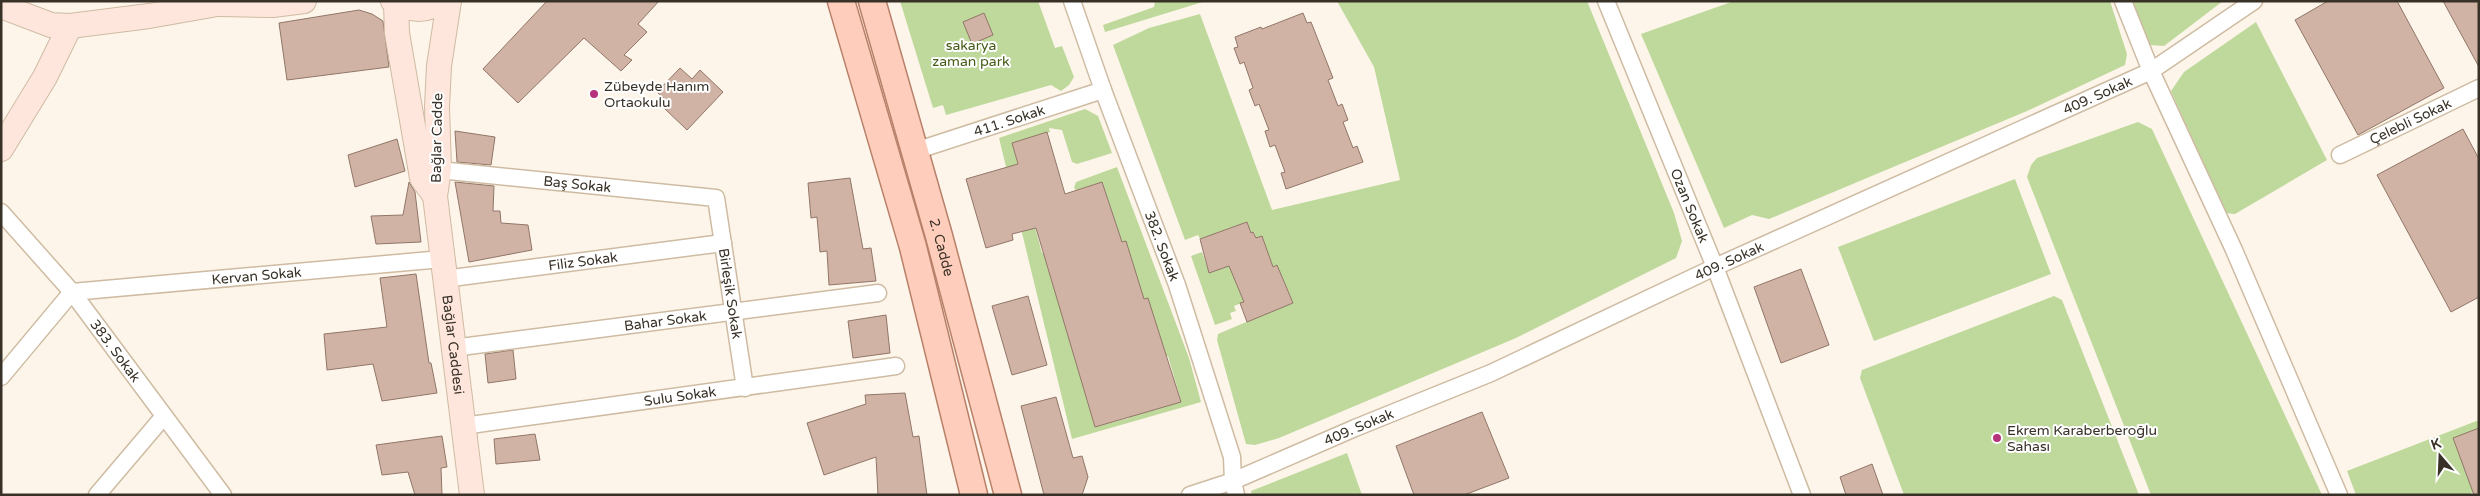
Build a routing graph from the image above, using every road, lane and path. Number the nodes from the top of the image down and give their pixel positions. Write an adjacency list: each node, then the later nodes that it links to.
1 (304, 1): 11 (main road)
2 (441, 1): 10 (main road)
3 (449, 1): 20 (main road, Bağlar Cadde)
4 (841, 1): 40 (main road, 2. Cadde)
5 (872, 1): 18 (main road, 2. Cadde)
6 (1072, 1): 16 (street, 382. Sokak)
7 (1606, 1): 25 (street, Ozan Sokak)
8 (2124, 1): 14 (street)
9 (2254, 1): 14 (street, 409. Sokak)
10 (394, 2): 21 (main road, Bağlar Cadde)
11 (227, 3): 13 (main road)
12 (1, 6): 13 (main road)
13 (70, 26): 17 (main road)
14 (2151, 71): 25 (street, 409. Sokak); 44 (street)
15 (2479, 88): 19 (street, Çelebli Sokak)
16 (1102, 90): 18 (street, 411. Sokak); 36 (street, 382. Sokak)
17 (1, 150)
18 (915, 151): 41 (main road, 2. Cadde)
19 (2340, 155)
20 (439, 170): 21 (main road, Bağlar Cadde); 22 (street, Baş Sokak)
21 (435, 196): 26 (main road, Bağlar Caddesi)
22 (716, 198): 24 (street, Birleşik Sokak)
23 (1, 212): 27 (street, 383. Sokak)
24 (723, 243): 26 (street, Filiz Sokak); 29 (street, Birleşik Sokak)
25 (1715, 267): 36 (street, 409. Sokak); 43 (street, Ozan Sokak)
26 (443, 269): 27 (street, Kervan Sokak); 30 (main road, Bağlar Caddesi)
27 (72, 292): 32 (street); 34 (street, 383. Sokak)
28 (878, 294): 29 (street, Bahar Sokak)
29 (733, 312): 30 (street, Bahar Sokak); 33 (street, Birleşik Sokak)
30 (453, 348): 35 (main road, Bağlar Caddesi)
31 (896, 366): 33 (street, Sulu Sokak)
32 (1, 377)
33 (745, 388): 35 (street, Sulu Sokak)
34 (164, 416): 37 (street); 38 (street, 383. Sokak)
35 (463, 426): 39 (main road, Bağlar Caddesi)
36 (1234, 488): 42 (street, 409. Sokak)
37 (97, 495)
38 (223, 495)
39 (472, 495)
40 (974, 495)
41 (1008, 495)
42 (1190, 495)
43 (1802, 495)
44 (2339, 495)

